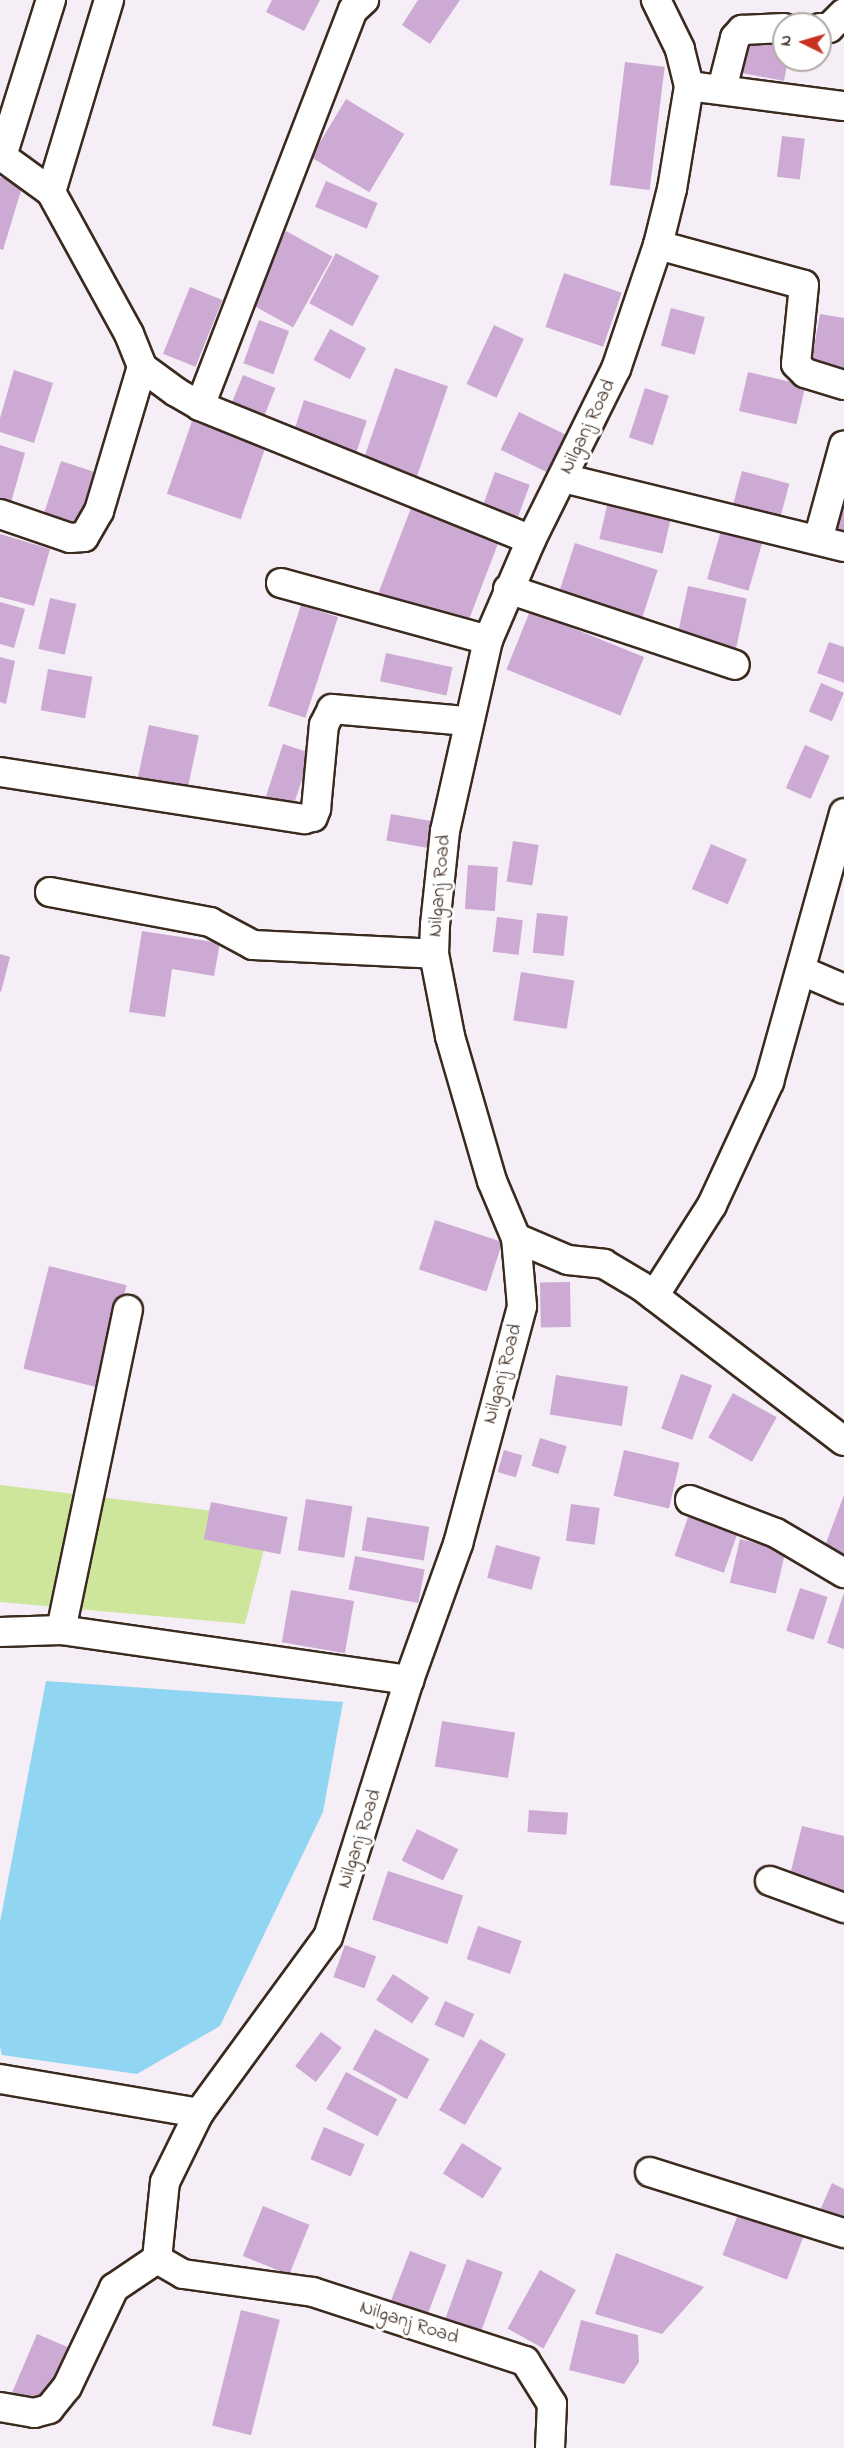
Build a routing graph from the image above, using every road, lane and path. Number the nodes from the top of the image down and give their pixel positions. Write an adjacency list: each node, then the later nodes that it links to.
1 (51, 0): 11 (street)
2 (109, 0): 12 (street)
3 (364, 0): 16 (street)
4 (656, 0): 8 (street, Nilganj Road)
5 (844, 13): 6 (street)
6 (832, 25)
7 (772, 29): 9 (street)
8 (689, 86): 9 (street); 13 (street, Nilganj Road)
9 (722, 89): 10 (street)
10 (844, 106)
11 (1, 155): 12 (street)
12 (51, 192): 14 (street)
13 (658, 245): 15 (street); 18 (street, Nilganj Road)
14 (142, 367): 16 (street); 19 (street)
15 (844, 385)
16 (200, 405): 20 (street)
17 (844, 445): 21 (street)
18 (563, 478): 20 (street, Nilganj Road); 21 (street)
19 (0, 514)
20 (531, 540): 23 (street, Nilganj Road)
21 (831, 543)
22 (281, 583): 24 (street)
23 (508, 589): 24 (street, Nilganj Road); 25 (street)
24 (488, 640): 26 (street, Nilganj Road)
25 (735, 665)
26 (467, 721): 27 (street); 30 (street, Nilganj Road)
27 (0, 772)
28 (844, 813): 31 (street)
29 (50, 892): 30 (street)
30 (434, 954): 33 (street, Nilganj Road)
31 (802, 971): 32 (street); 34 (street)
32 (844, 989)
33 (516, 1238): 34 (street); 41 (street, Nilganj Road)
34 (654, 1296): 36 (street)
35 (128, 1310): 39 (street)
36 (841, 1431)
37 (690, 1500): 38 (street)
38 (844, 1573)
39 (61, 1630): 40 (street); 41 (street)
40 (0, 1632)
41 (409, 1680): 45 (street, Nilganj Road)
42 (770, 1881): 43 (street)
43 (844, 1908)
44 (0, 2079): 45 (street)
45 (199, 2113): 48 (street, Nilganj Road)
46 (650, 2172): 47 (street)
47 (844, 2234)
48 (157, 2259): 49 (street); 50 (street, Nilganj Road)
49 (0, 2407)
50 (550, 2448)

